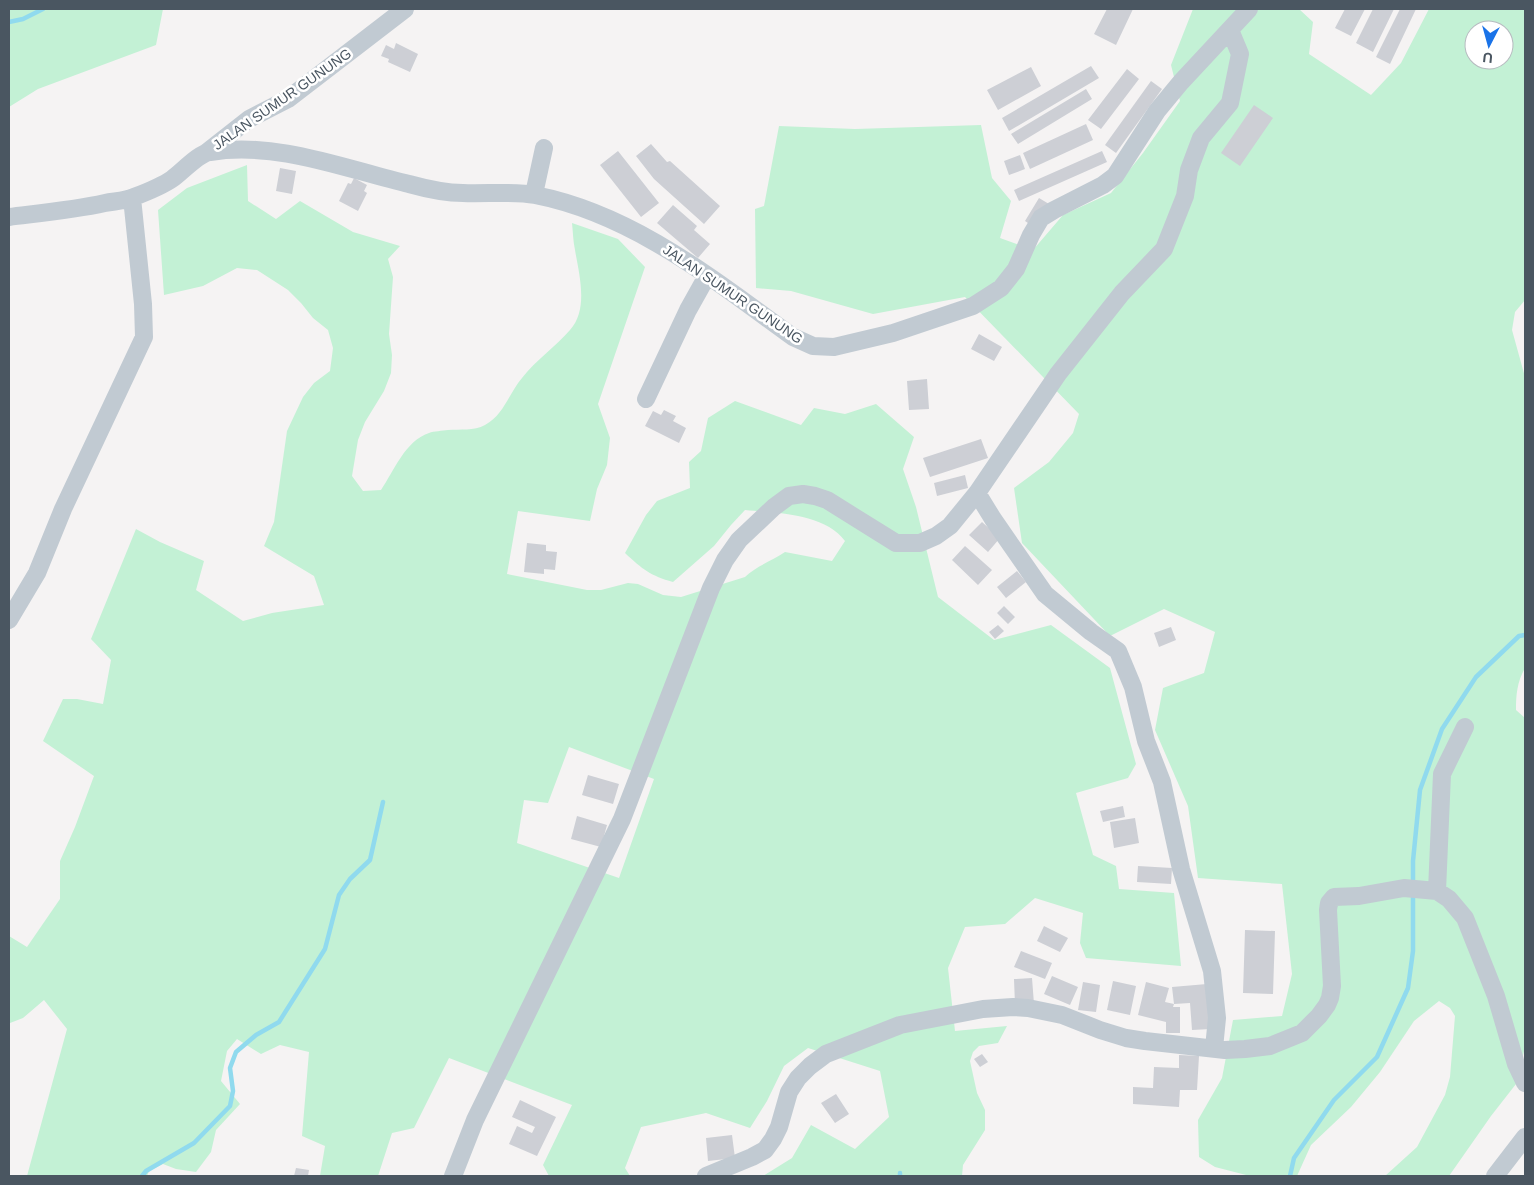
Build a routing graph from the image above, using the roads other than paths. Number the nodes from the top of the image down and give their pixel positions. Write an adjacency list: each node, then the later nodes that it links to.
1 (405, 9): 4 (street, JALAN SUMUR GUNUNG)
2 (1249, 9): 3 (street, JALAN SUMUR GUNUNG)
3 (1230, 30): 11 (street, JALAN SUMUR GUNUNG); 13 (street)
4 (249, 119): 6 (street); 7 (street, JALAN SUMUR GUNUNG)
5 (544, 148): 8 (street)
6 (260, 150): 7 (street, JALAN SUMUR GUNUNG); 8 (street, JALAN SUMUR GUNUNG)
7 (207, 152): 9 (street, JALAN SUMUR GUNUNG)
8 (534, 194): 11 (street, JALAN SUMUR GUNUNG)
9 (132, 198): 10 (street, JALAN SUMUR GUNUNG); 14 (street)
10 (9, 217)
11 (707, 276): 12 (street)
12 (646, 399)
13 (978, 493): 17 (street); 20 (street)
14 (9, 619)
15 (1465, 727): 16 (street)
16 (1420, 889): 17 (street); 18 (street)
17 (1214, 1048): 21 (street)
18 (1525, 1083)
19 (1525, 1137): 22 (street)
20 (453, 1176)
21 (706, 1176)
22 (1495, 1176)

